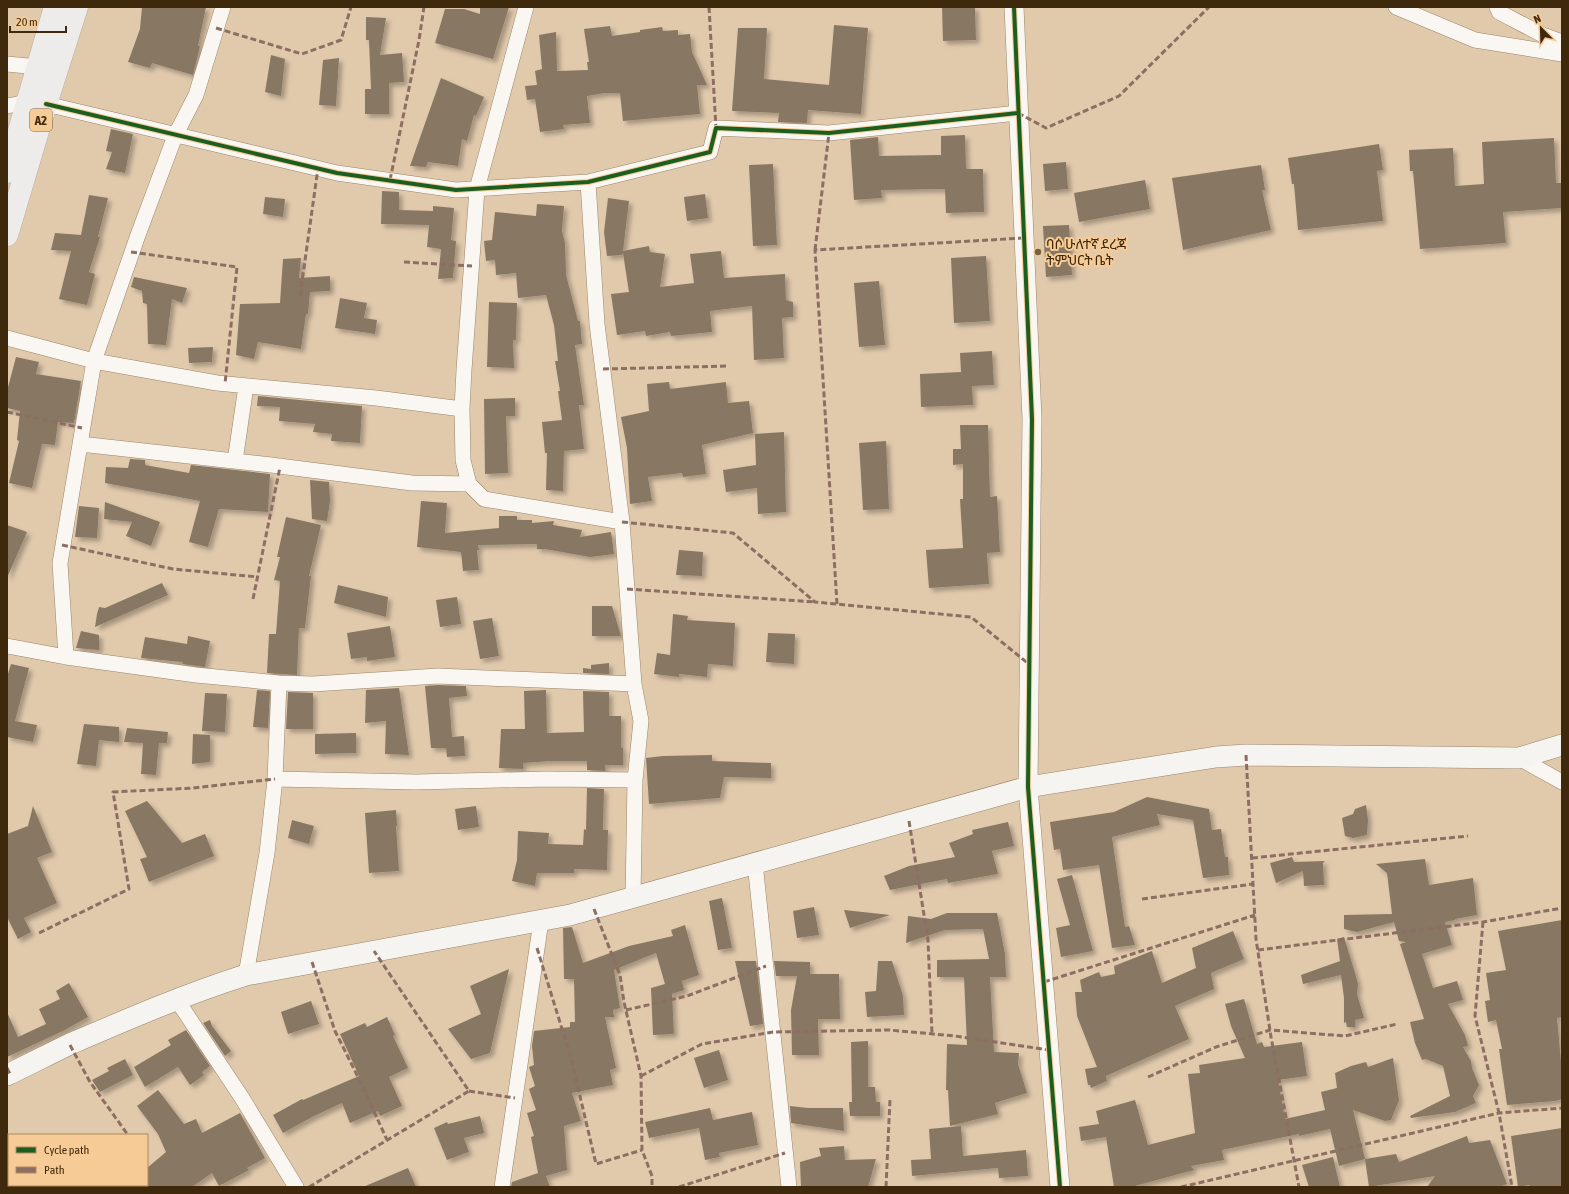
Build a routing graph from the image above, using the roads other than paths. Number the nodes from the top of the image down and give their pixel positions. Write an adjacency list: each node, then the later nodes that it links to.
1 (55, 7): 11 (highway, A2)
2 (77, 7): 12 (highway, A2)
3 (223, 7): 14 (street)
4 (526, 7): 17 (street)
5 (1014, 7): 13 (street)
6 (1396, 7): 9 (street)
7 (1497, 7): 8 (street)
8 (1562, 42)
9 (1562, 54)
10 (7, 64): 11 (street)
11 (38, 67): 12 (highway, A2)
12 (27, 104): 14 (street); 15 (highway, A2); 18 (highway, A2)
13 (1018, 113): 16 (street); 36 (street)
14 (175, 136): 17 (street); 20 (street)
15 (7, 172)
16 (588, 182): 17 (street); 26 (street)
17 (477, 189): 22 (street)
18 (7, 235)
19 (7, 338): 20 (street)
20 (94, 361): 21 (street); 23 (street)
21 (246, 386): 22 (street); 24 (street)
22 (462, 409): 25 (street)
23 (80, 444): 24 (street); 28 (street)
24 (235, 461): 25 (street)
25 (469, 484): 26 (street)
26 (622, 522): 30 (street)
27 (7, 646): 28 (street)
28 (66, 657): 29 (street)
29 (280, 683): 30 (street); 33 (street)
30 (634, 684): 34 (street)
31 (1562, 745): 32 (main road)
32 (1519, 758): 35 (street); 36 (main road)
33 (275, 779): 34 (street); 40 (street)
34 (635, 780): 38 (street)
35 (1562, 782)
36 (1028, 787): 37 (main road); 46 (street)
37 (755, 863): 38 (main road); 45 (street)
38 (633, 898): 39 (main road)
39 (541, 920): 40 (main road); 44 (street)
40 (246, 975): 41 (main road)
41 (177, 1000): 42 (main road); 43 (street)
42 (7, 1075)
43 (296, 1187)
44 (502, 1187)
45 (789, 1187)
46 (1060, 1187)

